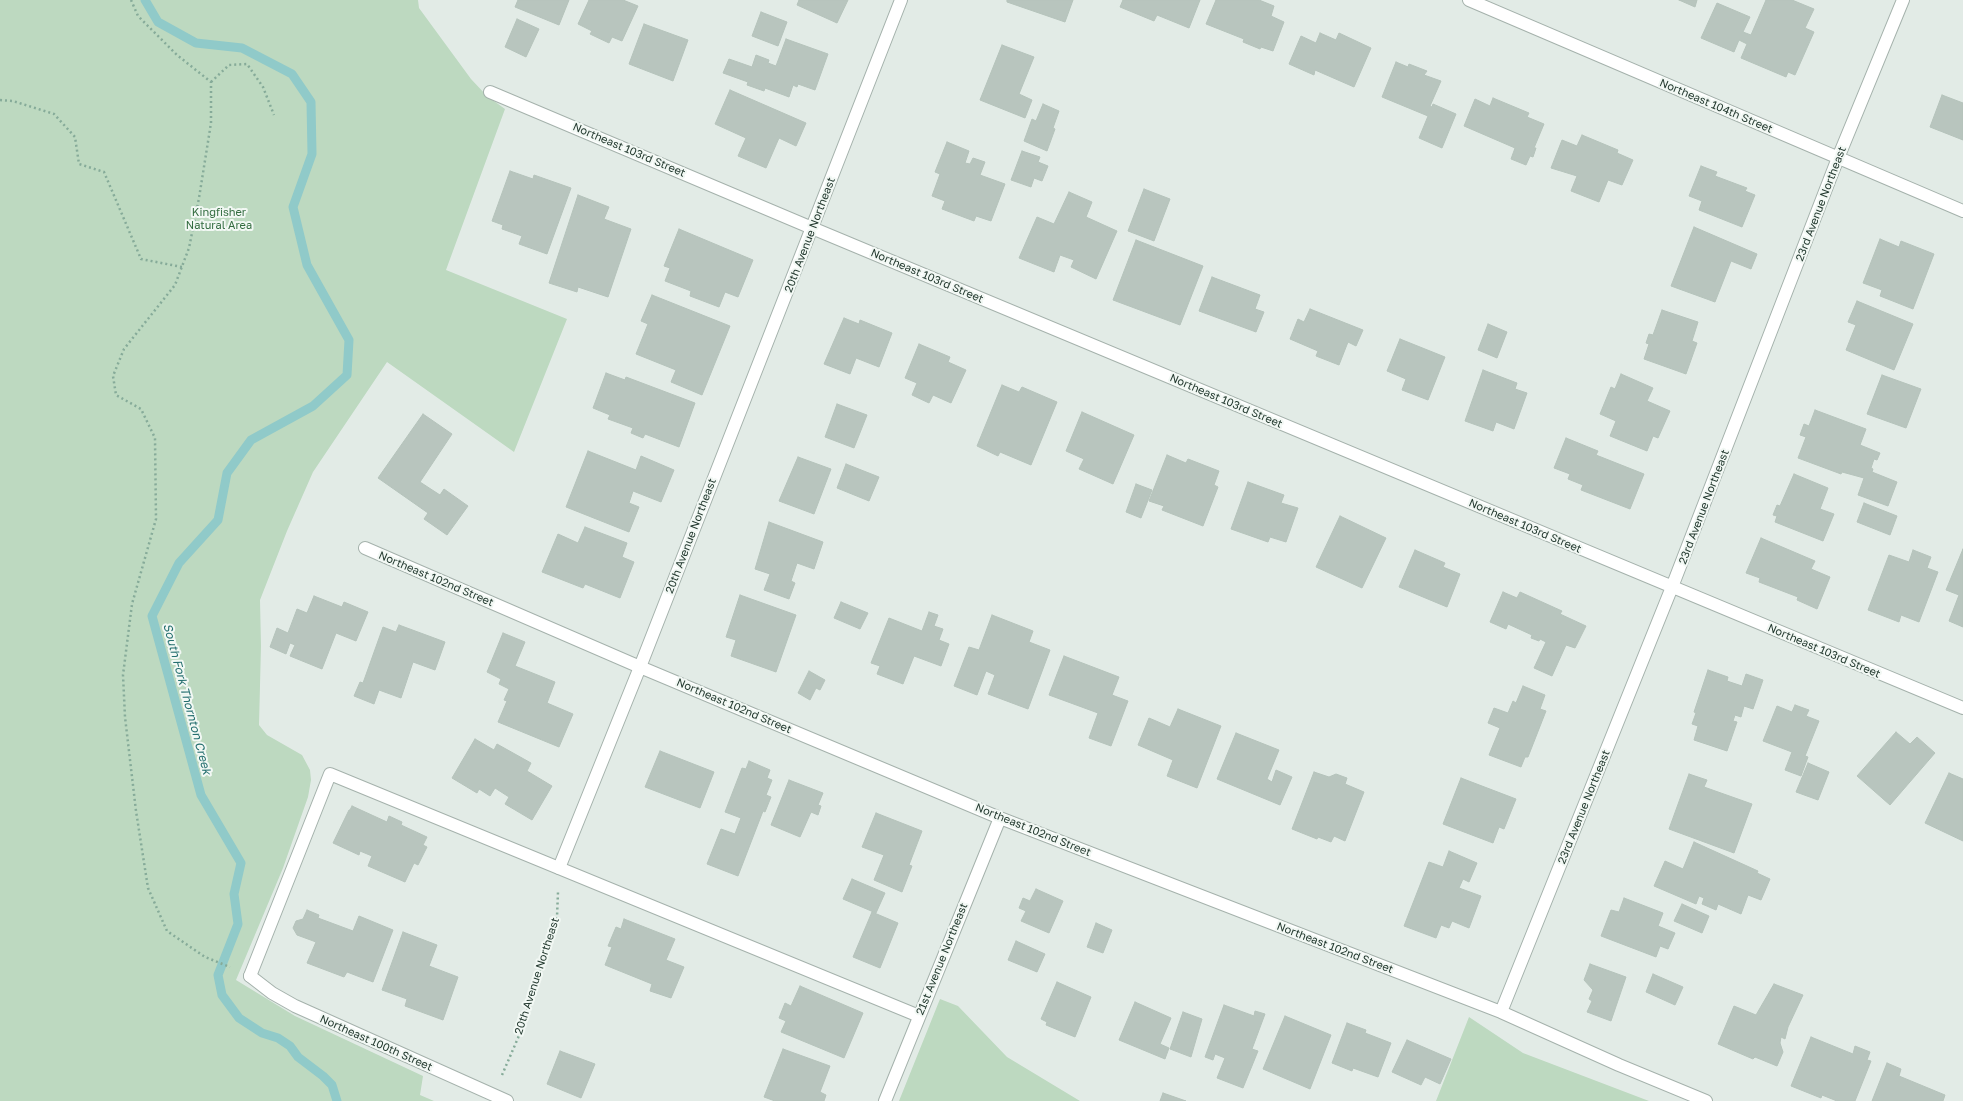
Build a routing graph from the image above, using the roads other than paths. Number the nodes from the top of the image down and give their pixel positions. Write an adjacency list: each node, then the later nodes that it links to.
1 (901, 0): 7 (street, 20th Avenue Northeast)
2 (1469, 0): 5 (street, Northeast 104th Street)
3 (1903, 0): 5 (street, 23rd Avenue Northeast)
4 (490, 92): 7 (street, Northeast 103rd Street)
5 (1838, 158): 6 (street, Northeast 104th Street); 9 (street, 23rd Avenue Northeast)
6 (1963, 211)
7 (812, 228): 9 (street, Northeast 103rd Street); 10 (street, 20th Avenue Northeast)
8 (365, 548): 10 (street, Northeast 102nd Street)
9 (1672, 587): 11 (street, Northeast 103rd Street); 14 (street, 23rd Avenue Northeast)
10 (640, 667): 12 (street, Northeast 102nd Street); 13 (street, 20th Avenue Northeast)
11 (1963, 708)
12 (1000, 818): 14 (street, Northeast 102nd Street); 15 (street, 21st Avenue Northeast)
13 (559, 868): 15 (street); 16 (street, Northeast 100th Street)
14 (1501, 1012): 18 (street, Northeast 102nd Street)
15 (919, 1016): 17 (street, 21st Avenue Northeast)
16 (507, 1101)
17 (885, 1101)
18 (1706, 1101)

